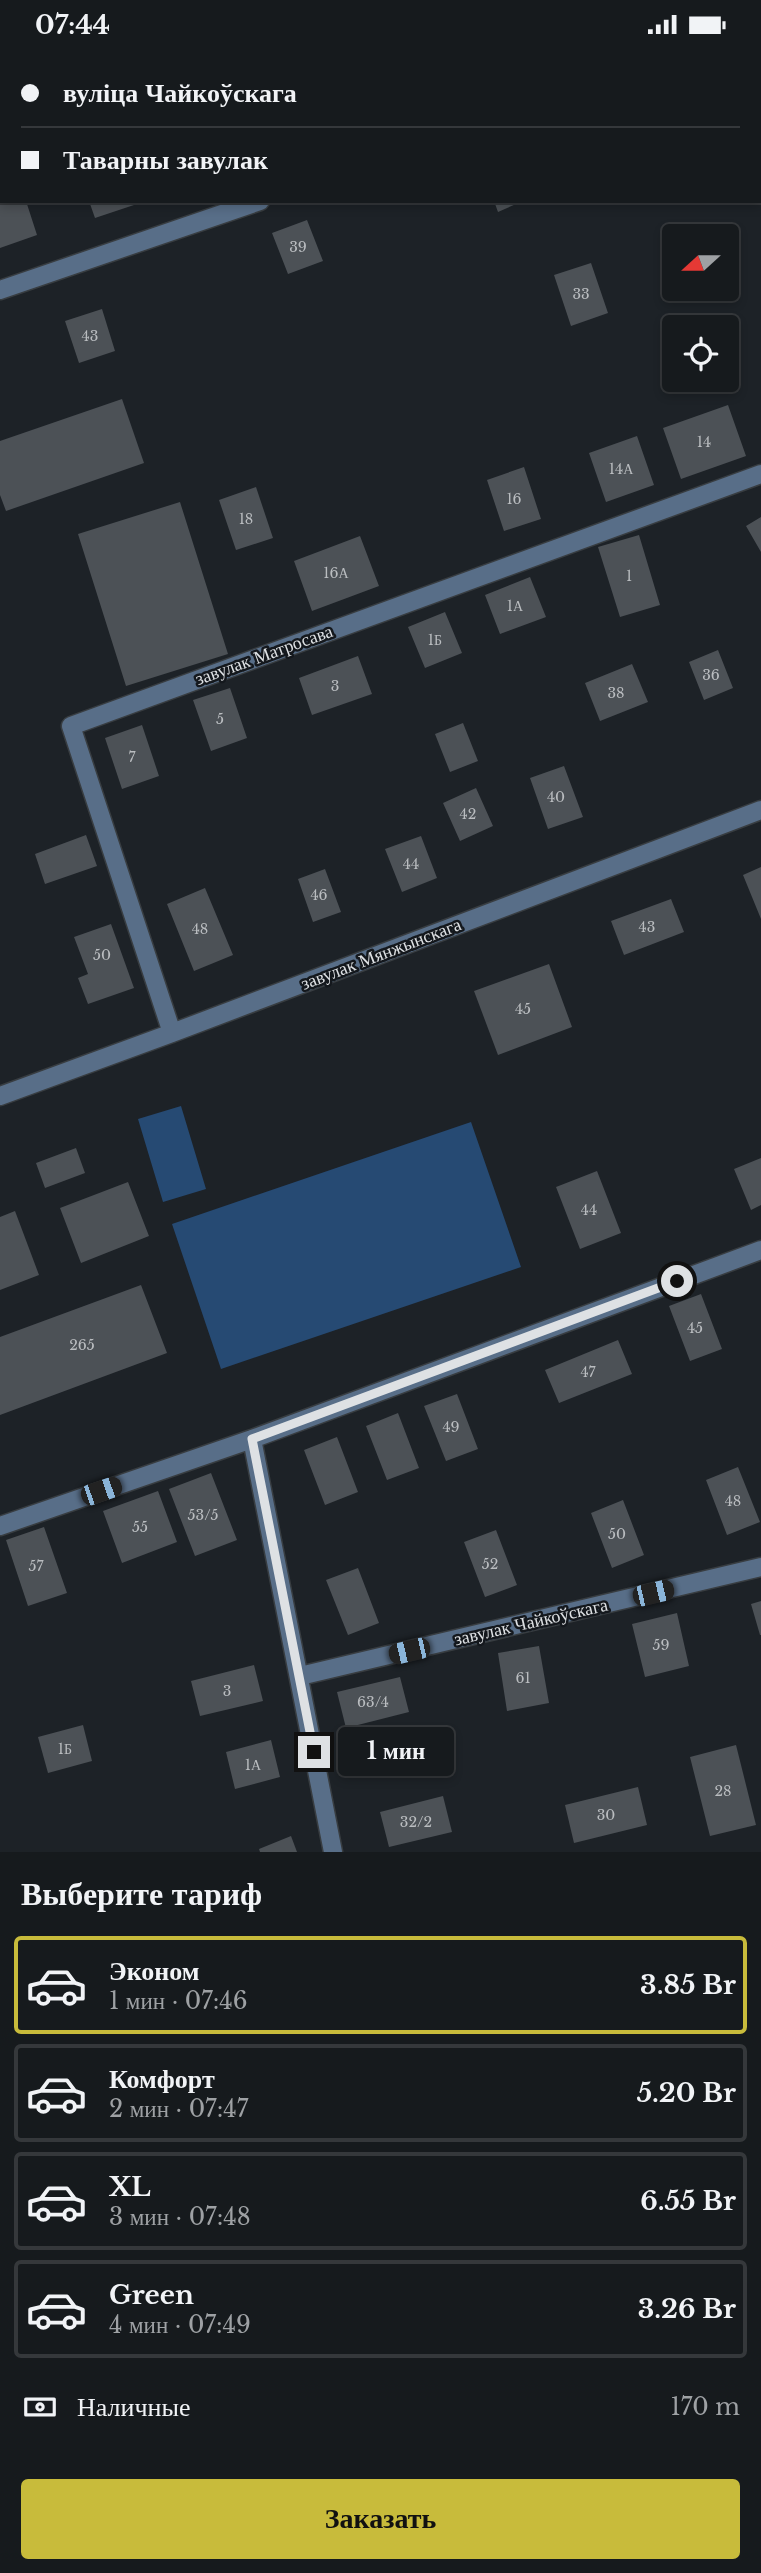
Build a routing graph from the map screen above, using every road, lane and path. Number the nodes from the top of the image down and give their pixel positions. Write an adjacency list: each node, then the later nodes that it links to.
1 (254, 203): 2 (street)
2 (0, 290)
3 (761, 474): 5 (street, завулак Матросава)
4 (761, 810): 5 (street, завулак Мянжынскага)
5 (172, 1033): 6 (street, завулак Мянжынскага)
6 (0, 1096)
7 (761, 1250): 8 (street)
8 (252, 1439): 9 (street); 11 (street)
9 (0, 1526)
10 (761, 1567): 11 (street, завулак Чайкоўскага)
11 (300, 1676): 12 (street)
12 (333, 1852)

